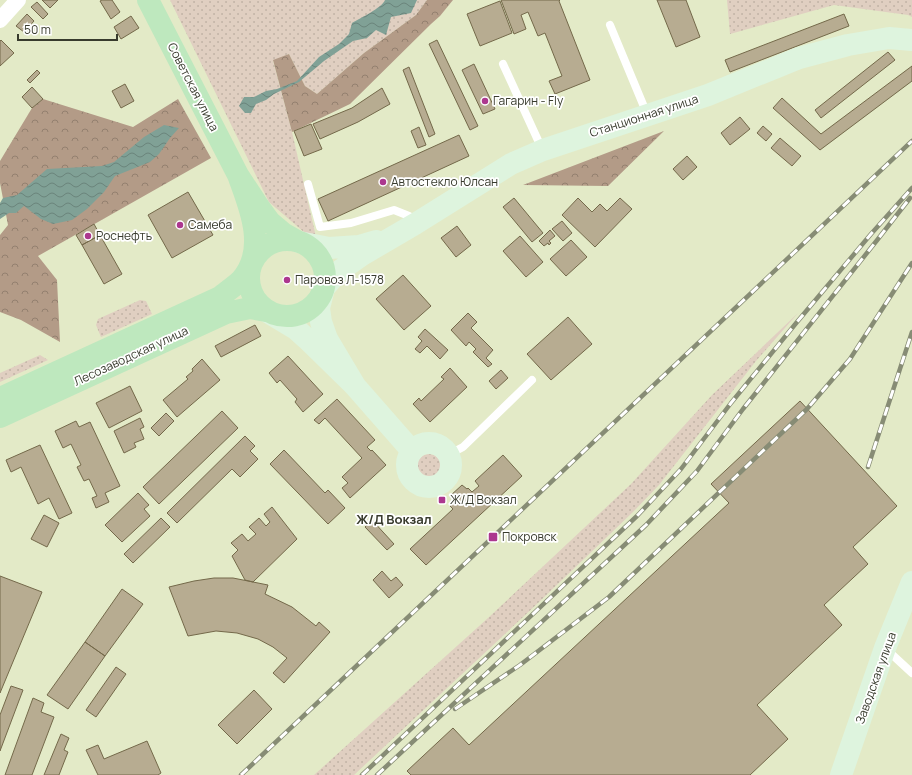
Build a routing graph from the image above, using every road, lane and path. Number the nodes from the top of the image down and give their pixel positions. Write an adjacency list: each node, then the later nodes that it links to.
1 (18, 0): 3 (street)
2 (148, 0): 9 (main road, Советская улица)
3 (0, 20)
4 (610, 25): 7 (lane)
5 (912, 40): 7 (street, Станционная улица)
6 (503, 64): 8 (lane)
7 (647, 114): 8 (street, Станционная улица)
8 (543, 150): 11 (street, Станционная улица)
9 (238, 175): 13 (main road, Советская улица); 14 (main road, Советская улица)
10 (308, 184): 11 (lane)
11 (415, 224): 12 (street, Станционная улица)
12 (393, 237): 13 (street, Станционная улица); 15 (street, Станционная улица)
13 (299, 242): 14 (main road); 15 (main road)
14 (250, 267): 16 (main road); 19 (main road, Лесозаводская улица)
15 (324, 288): 16 (main road); 18 (street)
16 (266, 311): 18 (street); 20 (main road, Лесозаводская улица)
17 (532, 380): 22 (lane)
18 (355, 386): 21 (street)
19 (0, 398)
20 (0, 417)
21 (412, 451): 22 (street); 22 (street)
22 (448, 455)
23 (910, 595): 24 (street, Заводская улица)
24 (886, 648): 25 (lane); 26 (street, Заводская улица)
25 (912, 673)
26 (846, 772)

